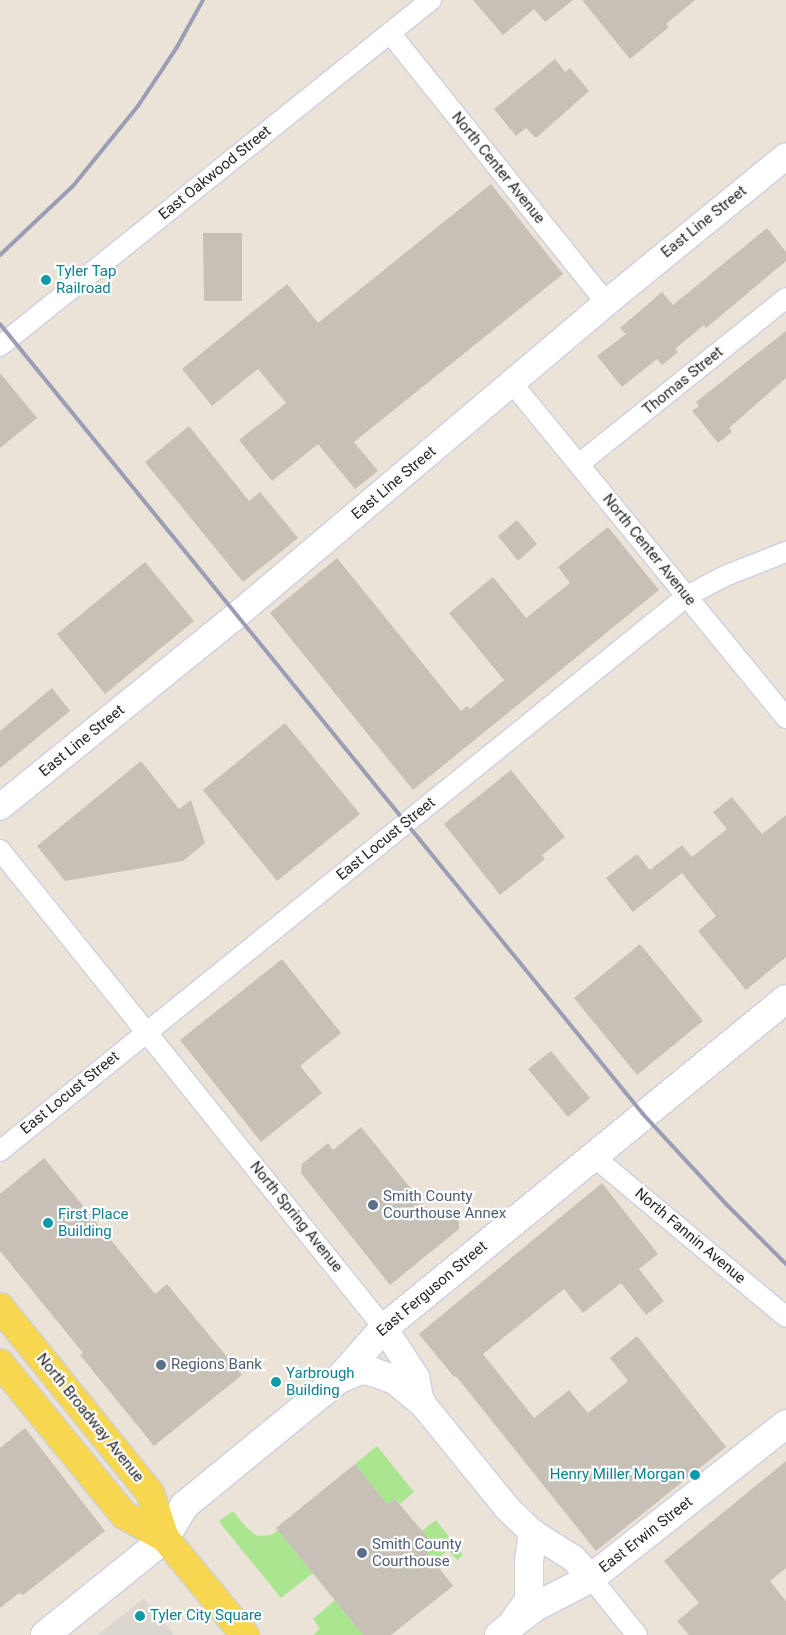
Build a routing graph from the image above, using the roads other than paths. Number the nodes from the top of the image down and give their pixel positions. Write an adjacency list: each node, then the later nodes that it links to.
1 (431, 0): 2 (street, East Oakwood Street)
2 (390, 33): 5 (street, North Center Avenue); 6 (street, East Oakwood Street)
3 (786, 156): 5 (street, East Line Street)
4 (786, 298): 8 (street, Thomas Street)
5 (606, 302): 7 (street, East Line Street)
6 (0, 346)
7 (512, 383): 8 (street, North Center Avenue); 12 (street, East Line Street)
8 (580, 464): 10 (street, North Center Avenue)
9 (786, 552): 10 (street, East Locust Street)
10 (687, 596): 11 (street, North Center Avenue); 15 (street, East Locust Street)
11 (786, 718)
12 (0, 807)
13 (0, 850): 15 (street, North Spring Avenue)
14 (786, 999): 17 (main road, East Ferguson Street)
15 (147, 1031): 16 (street, East Locust Street); 20 (street, North Spring Avenue)
16 (0, 1150)
17 (593, 1156): 19 (street, North Fannin Avenue); 20 (main road, East Ferguson Street)
18 (0, 1307): 26 (main road, North Broadway Avenue)
19 (786, 1317)
20 (384, 1328): 22 (main road, East Ferguson Street); 23 (street, North Spring Avenue)
21 (0, 1363): 26 (main road, North Broadway Avenue)
22 (339, 1379): 23 (main road); 26 (main road, East Ferguson Street)
23 (421, 1402): 25 (street, North Spring Avenue)
24 (786, 1424): 27 (main road, East Erwin Street)
25 (533, 1533): 27 (street, North Spring Avenue); 28 (main road)
26 (165, 1538): 29 (main road, East Ferguson Street); 30 (main road, North Broadway Avenue)
27 (590, 1578): 28 (main road, East Erwin Street); 31 (street)
28 (503, 1631)
29 (45, 1635)
30 (245, 1635)
31 (637, 1635)

